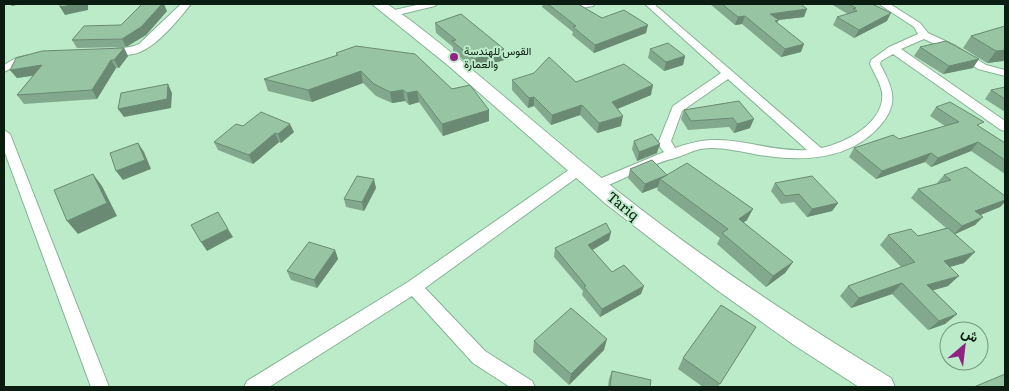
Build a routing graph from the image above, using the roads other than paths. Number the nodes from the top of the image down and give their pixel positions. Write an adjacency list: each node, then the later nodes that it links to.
1 (186, 4): 10 (street)
2 (432, 4): 7 (street)
3 (565, 4): 4 (street)
4 (590, 4)
5 (649, 4): 13 (street)
6 (884, 4): 8 (street)
7 (386, 9): 19 (main road, Tariq)
8 (924, 35): 9 (street); 14 (street)
9 (893, 49): 15 (street); 17 (street)
10 (92, 53)
11 (40, 56): 12 (street)
12 (4, 69)
13 (729, 73): 17 (street); 18 (street)
14 (1005, 73)
15 (1005, 127)
16 (4, 134): 23 (street)
17 (819, 153): 18 (street)
18 (674, 154): 20 (street)
19 (578, 170): 20 (main road, Tariq); 21 (street)
20 (597, 185): 22 (main road, Tariq)
21 (414, 287): 24 (street); 25 (street)
22 (875, 385)
23 (100, 387)
24 (253, 387)
25 (526, 387)

